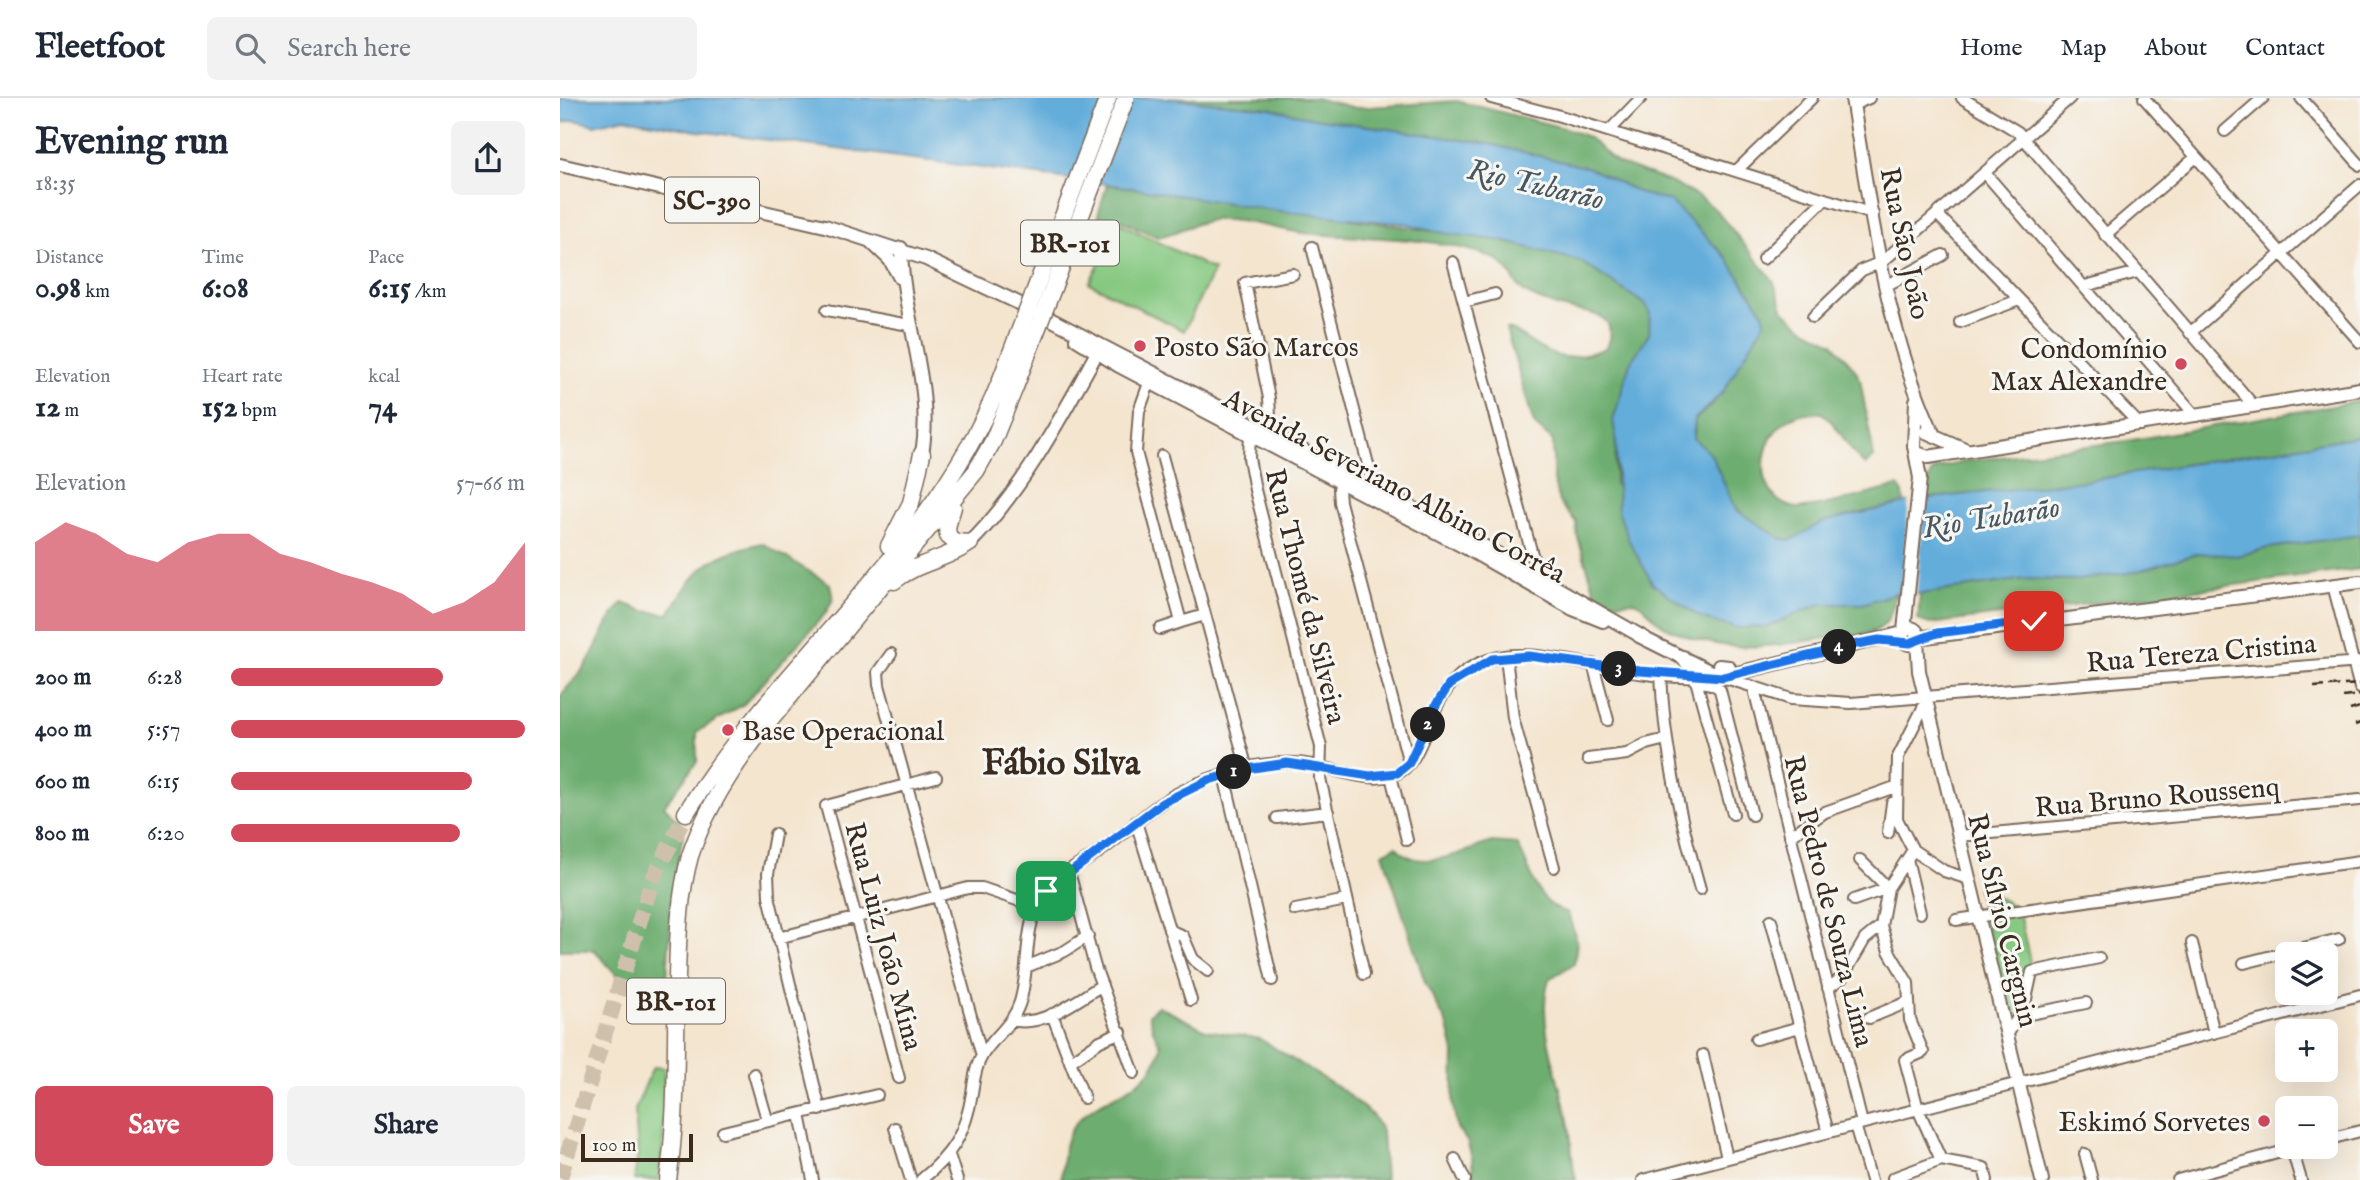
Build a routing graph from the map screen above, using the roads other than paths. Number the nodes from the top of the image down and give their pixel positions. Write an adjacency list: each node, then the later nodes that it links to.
1 (1108, 98): 55 (highway, BR-101, bridge)
2 (1126, 98): 55 (highway, BR-101, bridge)
3 (1491, 98): 13 (street)
4 (1641, 98): 13 (street)
5 (1812, 98): 19 (street)
6 (1869, 98): 12 (street)
7 (1962, 98): 15 (street)
8 (2070, 98): 15 (street)
9 (2144, 98): 16 (street)
10 (2263, 98): 14 (street)
11 (2301, 98): 18 (street)
12 (1853, 102): 23 (main road, Rua São João)
13 (1609, 131): 19 (street)
14 (2225, 131)
15 (2022, 140): 20 (street); 25 (street)
16 (2196, 157): 25 (street); 30 (street)
17 (560, 164): 26 (main road, SC-390)
18 (2360, 165)
19 (1736, 171): 22 (street)
20 (1984, 173): 24 (street); 39 (street)
21 (2360, 185): 30 (street)
22 (1825, 199): 23 (street); 32 (street)
23 (1873, 214): 34 (main road, Rua São João)
24 (1937, 214): 34 (street); 41 (street)
25 (2105, 235): 35 (street)
26 (865, 237): 28 (main road, SC-390); 37 (main road)
27 (1312, 247): 73 (street)
28 (901, 248): 29 (main road, SC-390); 37 (main road)
29 (914, 253): 37 (main road); 44 (main road, SC-390)
30 (2281, 253): 48 (street); 49 (street)
31 (1943, 255): 38 (street)
32 (1763, 259)
33 (1453, 262): 42 (street)
34 (1882, 262): 38 (main road, Rua São João); 45 (street)
35 (2138, 272): 39 (street); 48 (street)
36 (1293, 274): 62 (street)
37 (901, 281): 47 (main road)
38 (1887, 285): 57 (main road, Rua São João)
39 (2085, 286): 59 (street)
40 (1495, 294): 42 (street)
41 (2019, 300): 46 (street); 60 (street)
42 (1464, 302): 76 (street)
43 (827, 310): 47 (street)
44 (1035, 311): 50 (main road, Avenida Severiano Albino Corrêa); 51 (main road, Avenida Severiano Albino Corrêa)
45 (1813, 317)
46 (1960, 322)
47 (909, 325): 67 (main road)
48 (2190, 333): 58 (street)
49 (2360, 342)
50 (1084, 345): 51 (main road, Avenida Severiano Albino Corrêa); 53 (main road)
51 (1098, 349): 52 (main road, Avenida Severiano Albino Corrêa); 53 (main road); 54 (main road, Avenida Severiano Albino Corrêa)
52 (1111, 362): 53 (main road); 54 (main road, Avenida Severiano Albino Corrêa)
53 (1085, 372): 75 (main road)
54 (1151, 377): 61 (main road, Avenida Severiano Albino Corrêa); 62 (main road, Avenida Severiano Albino Corrêa); 82 (street)
55 (1008, 385): 70 (highway, BR-101); 74 (highway, BR-101)
56 (2360, 388): 58 (main road)
57 (1916, 397): 63 (main road, Rua São João); 64 (main road, Rua São João)
58 (2254, 406): 59 (main road)
59 (2196, 416): 60 (main road)
60 (2140, 425): 65 (main road)
61 (1250, 434): 62 (main road); 71 (main road, Avenida Severiano Albino Corrêa); 100 (street, Rua Thomé da Silveira)
62 (1271, 434): 71 (main road, Avenida Severiano Albino Corrêa)
63 (1935, 435): 64 (main road); 65 (main road); 68 (main road)
64 (1915, 439): 66 (main road)
65 (1967, 450): 68 (main road)
66 (1917, 453): 68 (main road); 72 (main road)
67 (922, 454): 70 (highway); 80 (highway)
68 (1933, 455): 72 (main road)
69 (1162, 456): 81 (street)
70 (960, 465): 80 (highway, BR-101)
71 (1344, 477): 73 (main road, Avenida Severiano Albino Corrêa); 99 (street)
72 (1920, 481): 84 (main road)
73 (1370, 491): 76 (main road, Avenida Severiano Albino Corrêa)
74 (956, 497): 75 (highway); 79 (highway, BR-101)
75 (970, 543): 79 (highway)
76 (1535, 580): 87 (main road, Avenida Severiano Albino Corrêa)
77 (2360, 582): 78 (main road)
78 (2333, 585): 84 (main road); 88 (street)
79 (869, 602): 197 (highway, BR-101)
80 (846, 612): 109 (highway, BR-101)
81 (1205, 614): 82 (street); 101 (street)
82 (1181, 622): 83 (street)
83 (1160, 629)
84 (1910, 632): 90 (main road); 95 (main road, Rua Sílvio Cargnin)
85 (891, 654): 105 (street)
86 (1506, 656): 89 (street); 99 (street); 122 (street)
87 (1683, 657): 90 (main road, Avenida Severiano Albino Corrêa); 92 (main road)
88 (2357, 662): 93 (street); 95 (street, Rua Tereza Cristina)
89 (1592, 664): 91 (street); 96 (street)
90 (1724, 673): 92 (street); 94 (street, Rua Tereza Cristina)
91 (1661, 674): 92 (street); 97 (street)
92 (1695, 677): 110 (street); 111 (street)
93 (2360, 688)
94 (1754, 689): 95 (street, Rua Tereza Cristina); 116 (street, Rua Pedro de Souza Lima)
95 (1925, 700): 106 (street); 117 (main road, Rua Sílvio Cargnin)
96 (1608, 720)
97 (1666, 739): 98 (street); 126 (street)
98 (1588, 759)
99 (1409, 763): 103 (street)
100 (1321, 766): 101 (street); 103 (street); 108 (street, Rua Thomé da Silveira)
101 (1247, 769): 102 (street)
102 (1224, 775): 113 (street); 150 (street)
103 (1391, 776): 118 (street)
104 (936, 777): 105 (street)
105 (906, 785): 127 (street); 134 (street, Rua Luiz João Mina)
106 (1895, 792): 114 (street); 116 (street); 119 (street)
107 (2360, 800): 117 (street, Rua Bruno Roussenq)
108 (1328, 812): 112 (street); 128 (street, Rua Thomé da Silveira)
109 (686, 813)
110 (1733, 814)
111 (1752, 815)
112 (1277, 818)
113 (1136, 822): 123 (street); 138 (street)
114 (1888, 833)
115 (775, 834): 140 (street)
116 (1790, 836): 152 (street, Rua Pedro de Souza Lima)
117 (1958, 836): 124 (main road, Rua Sílvio Cargnin)
118 (1408, 840)
119 (1910, 854): 124 (street); 125 (street); 132 (street)
120 (1860, 860): 125 (street)
121 (2360, 861): 133 (street)
122 (1554, 867)
123 (1069, 872): 130 (street); 139 (street)
124 (1969, 879): 133 (main road, Rua Sílvio Cargnin)
125 (1888, 888): 129 (street); 137 (street)
126 (1700, 889)
127 (937, 896): 130 (street); 134 (street); 169 (street)
128 (1347, 900): 131 (street); 149 (street, Rua Thomé da Silveira)
129 (1854, 900)
130 (1037, 907): 147 (street)
131 (1295, 910)
132 (1920, 913)
133 (1978, 916): 136 (street); 166 (main road, Rua Sílvio Cargnin)
134 (856, 917): 140 (street); 173 (street, Rua Luiz João Mina)
135 (1771, 920): 163 (street)
136 (1956, 920)
137 (1881, 926): 152 (street); 156 (street)
138 (1169, 930): 148 (street); 155 (street)
139 (1088, 936): 147 (street); 151 (street)
140 (778, 938): 178 (street)
141 (2339, 939): 142 (street)
142 (2332, 942)
143 (2192, 943): 165 (street)
144 (2099, 958): 160 (street)
145 (2275, 958): 146 (street)
146 (2245, 964)
147 (1026, 967): 162 (street)
148 (1208, 971)
149 (1364, 974)
150 (1272, 980)
151 (1102, 985): 159 (street); 164 (street)
152 (1828, 988): 181 (street, Rua Pedro de Souza Lima)
153 (2360, 995): 154 (street)
154 (2338, 997)
155 (1191, 1000)
156 (1909, 1002): 161 (street); 177 (street)
157 (2086, 1003): 160 (street)
158 (2302, 1005): 165 (street)
159 (1052, 1014): 162 (street); 170 (street)
160 (2020, 1016): 166 (street)
161 (1869, 1018)
162 (1012, 1020): 169 (street)
163 (1800, 1027): 167 (street); 185 (street)
164 (1121, 1032): 170 (street); 171 (street)
165 (2214, 1032): 174 (street)
166 (2007, 1035): 174 (main road, Rua Sílvio Cargnin)
167 (1756, 1039)
168 (1703, 1055): 190 (street)
169 (982, 1056): 189 (street)
170 (1070, 1062): 176 (street)
171 (1134, 1073)
172 (754, 1074): 180 (street)
173 (899, 1078)
174 (2018, 1083): 177 (street); 206 (main road, Rua Sílvio Cargnin)
175 (877, 1095): 178 (street)
176 (1084, 1098)
177 (1918, 1109): 181 (street); 193 (street)
178 (821, 1110): 179 (street)
179 (800, 1114): 180 (street); 198 (street)
180 (767, 1119): 184 (street)
181 (1858, 1124): 185 (street); 204 (street, Rua Pedro de Souza Lima)
182 (895, 1128): 199 (street)
183 (2360, 1131): 186 (street)
184 (723, 1132)
185 (1828, 1132): 190 (street)
186 (2338, 1137)
187 (2085, 1154): 207 (street)
188 (2275, 1155): 195 (street)
189 (949, 1156): 200 (street); 201 (street)
190 (1727, 1158): 194 (street)
191 (1454, 1159): 202 (street)
192 (2299, 1159): 209 (street)
193 (1941, 1160): 196 (street); 205 (street)
194 (1683, 1175): 203 (street)
195 (2210, 1176): 208 (street)
196 (1893, 1178)
197 (668, 1180)
198 (813, 1180)
199 (911, 1180)
200 (921, 1180)
201 (957, 1180)
202 (1465, 1180)
203 (1643, 1180)
204 (1871, 1180)
205 (1987, 1180)
206 (2042, 1180)
207 (2092, 1180)
208 (2178, 1180)
209 (2301, 1180)

